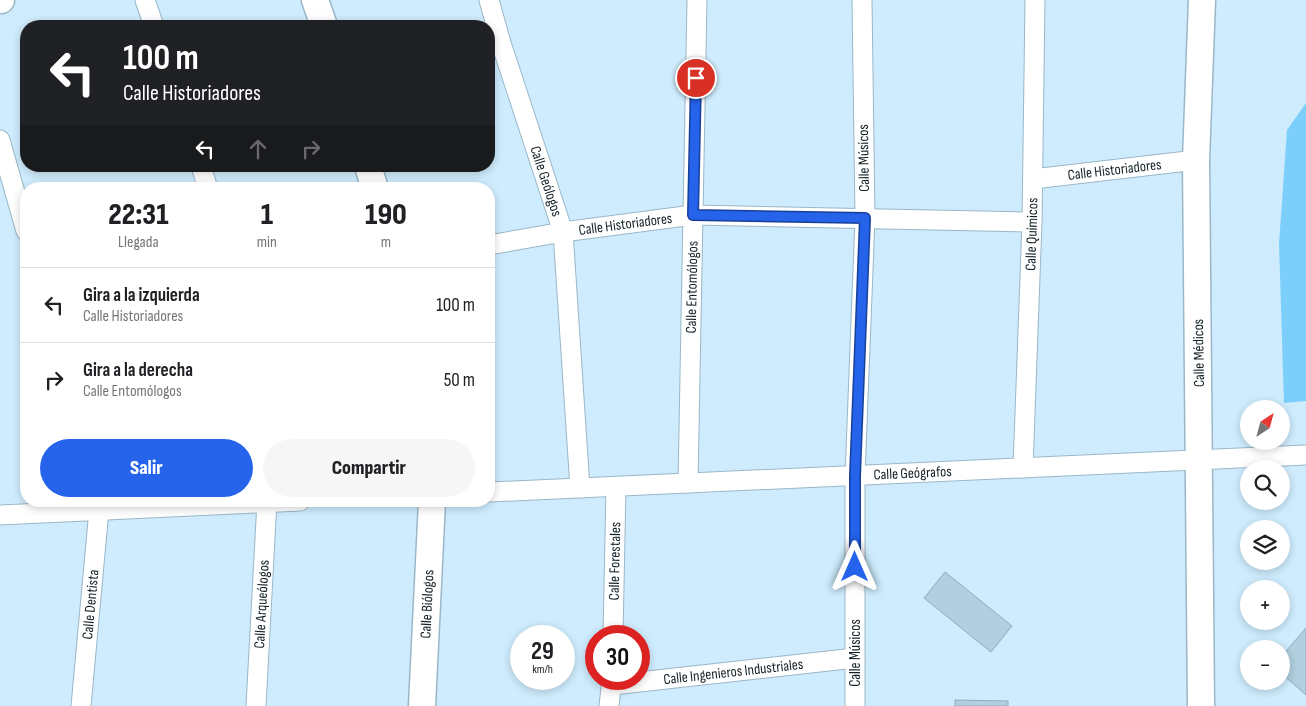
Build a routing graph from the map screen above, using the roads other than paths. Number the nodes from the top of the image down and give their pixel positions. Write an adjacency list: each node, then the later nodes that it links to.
1 (145, 0): 8 (street)
2 (315, 0): 9 (street)
3 (489, 0): 10 (street, Calle Geólogos)
4 (697, 0): 16 (street, Calle Entomólogos)
5 (862, 0): 17 (street, Calle Músicos)
6 (1036, 0): 14 (street, Calle Químicos)
7 (1202, 0): 13 (street, Calle Médicos)
8 (152, 20)
9 (322, 20)
10 (495, 20)
11 (495, 22): 19 (street, Calle Geólogos)
12 (0, 140): 15 (street)
13 (1196, 160): 14 (street, Calle Historiadores); 22 (street, Calle Médicos)
14 (1033, 179): 18 (street, Calle Químicos)
15 (20, 210)
16 (693, 215): 17 (street, Calle Historiadores); 19 (street, Calle Historiadores); 25 (street, Calle Entomólogos)
17 (865, 218): 18 (street, Calle Historiadores); 24 (street, Calle Músicos)
18 (1032, 222): 23 (street, Calle Químicos)
19 (563, 232): 20 (street, Calle Historiadores); 27 (street, Calle Geólogos)
20 (495, 244)
21 (1306, 455): 22 (street, Calle Geógrafos)
22 (1200, 460): 23 (street, Calle Geógrafos); 43 (street, Calle Médicos)
23 (1023, 468): 24 (street, Calle Geógrafos)
24 (855, 476): 25 (street, Calle Geógrafos); 35 (street, Calle Músicos)
25 (688, 483): 26 (street, Calle Geógrafos)
26 (616, 487): 27 (street, Calle Geógrafos); 34 (street, Calle Forestales)
27 (580, 488): 28 (street, Calle Geógrafos)
28 (495, 492)
29 (87, 507): 33 (street)
30 (98, 507): 38 (street, Calle Dentista)
31 (267, 507): 39 (street, Calle Arqueólogos)
32 (432, 507): 40 (street, Calle Biólogos)
33 (0, 515)
34 (613, 625)
35 (855, 658): 36 (street, Calle Ingenieros Industriales); 42 (street, Calle Músicos)
36 (650, 678)
37 (611, 690): 41 (street)
38 (81, 706)
39 (256, 706)
40 (422, 706)
41 (610, 706)
42 (855, 706)
43 (1201, 706)

